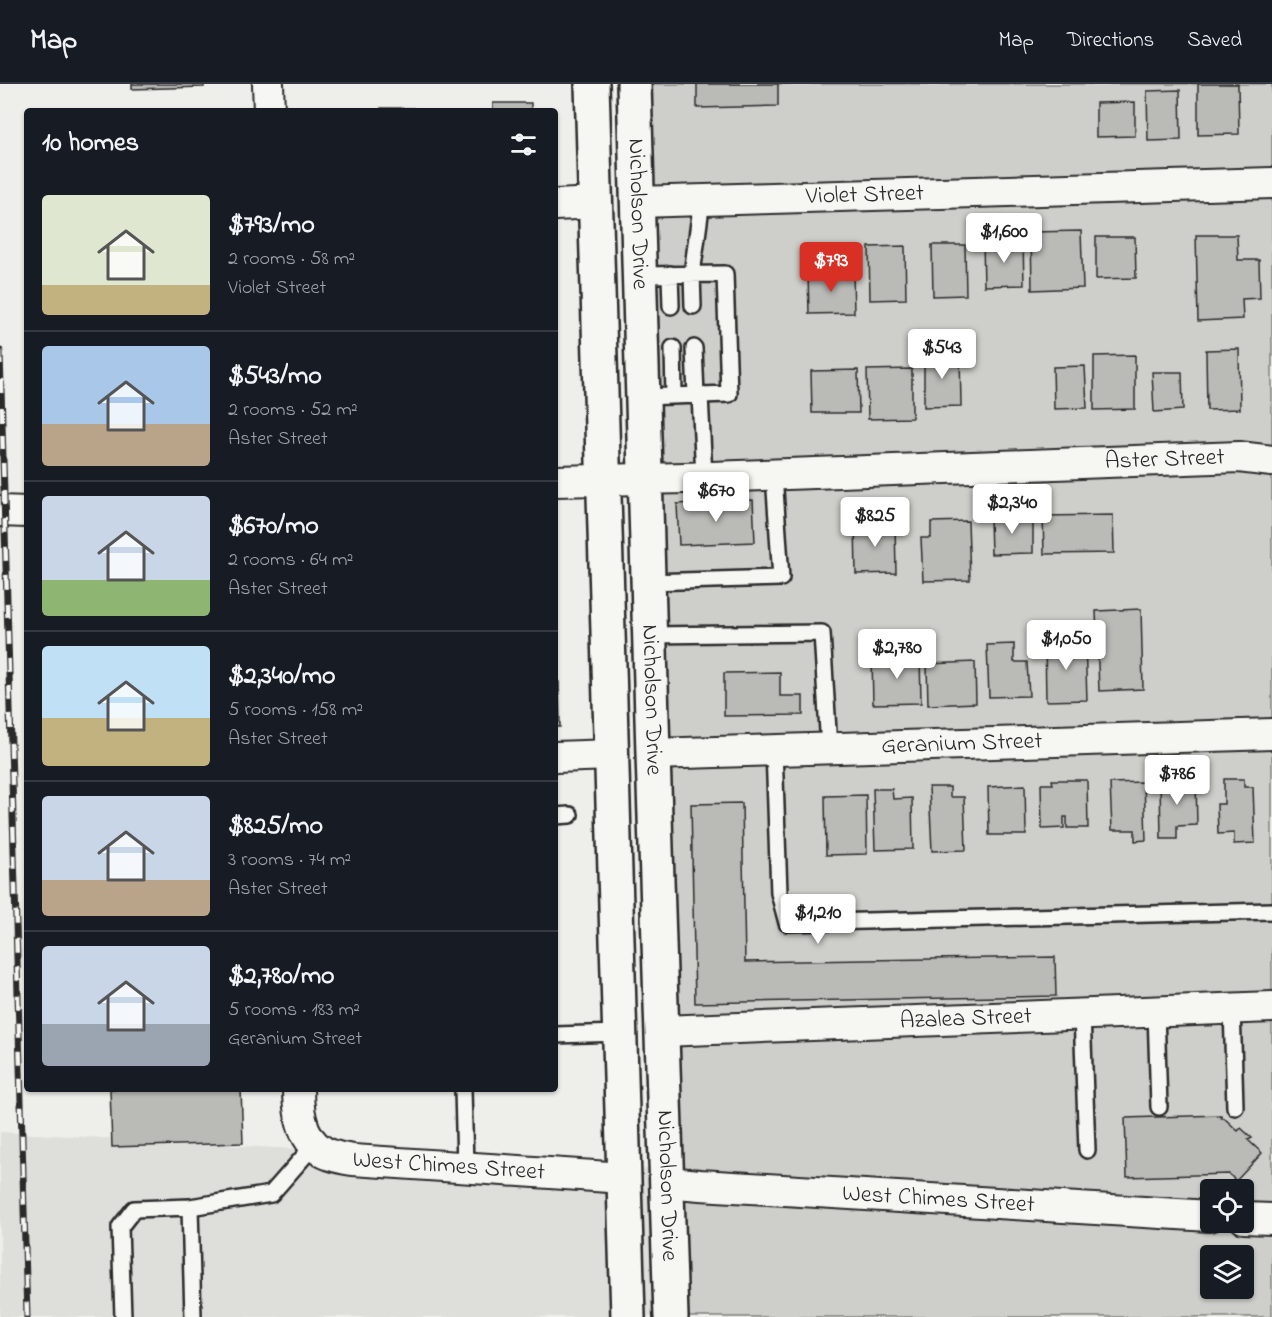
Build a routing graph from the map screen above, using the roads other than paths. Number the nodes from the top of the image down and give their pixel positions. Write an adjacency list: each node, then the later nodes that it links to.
1 (268, 84): 4 (street)
2 (592, 84): 8 (main road, Nicholson Drive)
3 (634, 84): 7 (main road, Nicholson Drive)
4 (269, 108)
5 (1272, 183): 6 (street, Violet Street)
6 (702, 200): 7 (street, Violet Street); 11 (lane)
7 (638, 202): 10 (main road, Nicholson Drive)
8 (596, 203): 9 (street); 22 (main road, Nicholson Drive)
9 (558, 205)
10 (655, 274): 11 (lane); 12 (lane); 17 (main road, Nicholson Drive)
11 (692, 274): 13 (lane); 16 (lane)
12 (671, 306)
13 (693, 306)
14 (673, 348): 17 (lane)
15 (694, 348): 16 (lane)
16 (698, 395): 17 (lane); 20 (lane)
17 (658, 396): 21 (main road, Nicholson Drive)
18 (1272, 461): 19 (street, Aster Street)
19 (774, 475): 20 (street, Aster Street); 26 (lane)
20 (704, 477): 21 (street, Aster Street)
21 (645, 479): 22 (street, Aster Street); 26 (main road, Nicholson Drive)
22 (604, 480): 23 (street, Aster Street); 32 (main road, Nicholson Drive)
23 (558, 482)
24 (0, 511): 25 (street)
25 (24, 512)
26 (648, 582): 27 (main road, Nicholson Drive)
27 (650, 635): 29 (lane); 31 (main road, Nicholson Drive)
28 (1272, 734): 29 (street, Geranium Street)
29 (829, 748): 30 (street, Geranium Street)
30 (774, 749): 31 (street, Geranium Street); 34 (lane)
31 (653, 754): 40 (main road, Nicholson Drive)
32 (612, 755): 33 (street); 35 (main road, Nicholson Drive)
33 (558, 757)
34 (1272, 911)
35 (619, 985): 41 (main road, Nicholson Drive); 51 (main road)
36 (1272, 1007): 37 (street, Azalea Street)
37 (1232, 1008): 38 (street, Azalea Street); 46 (lane)
38 (1156, 1011): 39 (street, Azalea Street); 45 (lane)
39 (1082, 1014): 40 (street, Azalea Street); 48 (lane)
40 (662, 1031): 51 (main road, Nicholson Drive)
41 (620, 1033): 42 (lane); 50 (main road, Nicholson Drive)
42 (558, 1035)
43 (298, 1092): 47 (street)
44 (463, 1092): 49 (lane)
45 (1159, 1107)
46 (1235, 1107)
47 (314, 1146): 49 (street, West Chimes Street); 52 (lane)
48 (1087, 1150)
49 (465, 1167): 50 (street, West Chimes Street)
50 (624, 1178): 56 (main road); 59 (main road, Nicholson Drive)
51 (666, 1182): 53 (street, West Chimes Street); 56 (main road, Nicholson Drive)
52 (190, 1206): 57 (lane); 58 (lane)
53 (1200, 1215)
54 (1254, 1218): 55 (street)
55 (1272, 1219)
56 (669, 1255): 60 (main road, Nicholson Drive)
57 (123, 1317)
58 (193, 1317)
59 (628, 1317)
60 (671, 1317)

